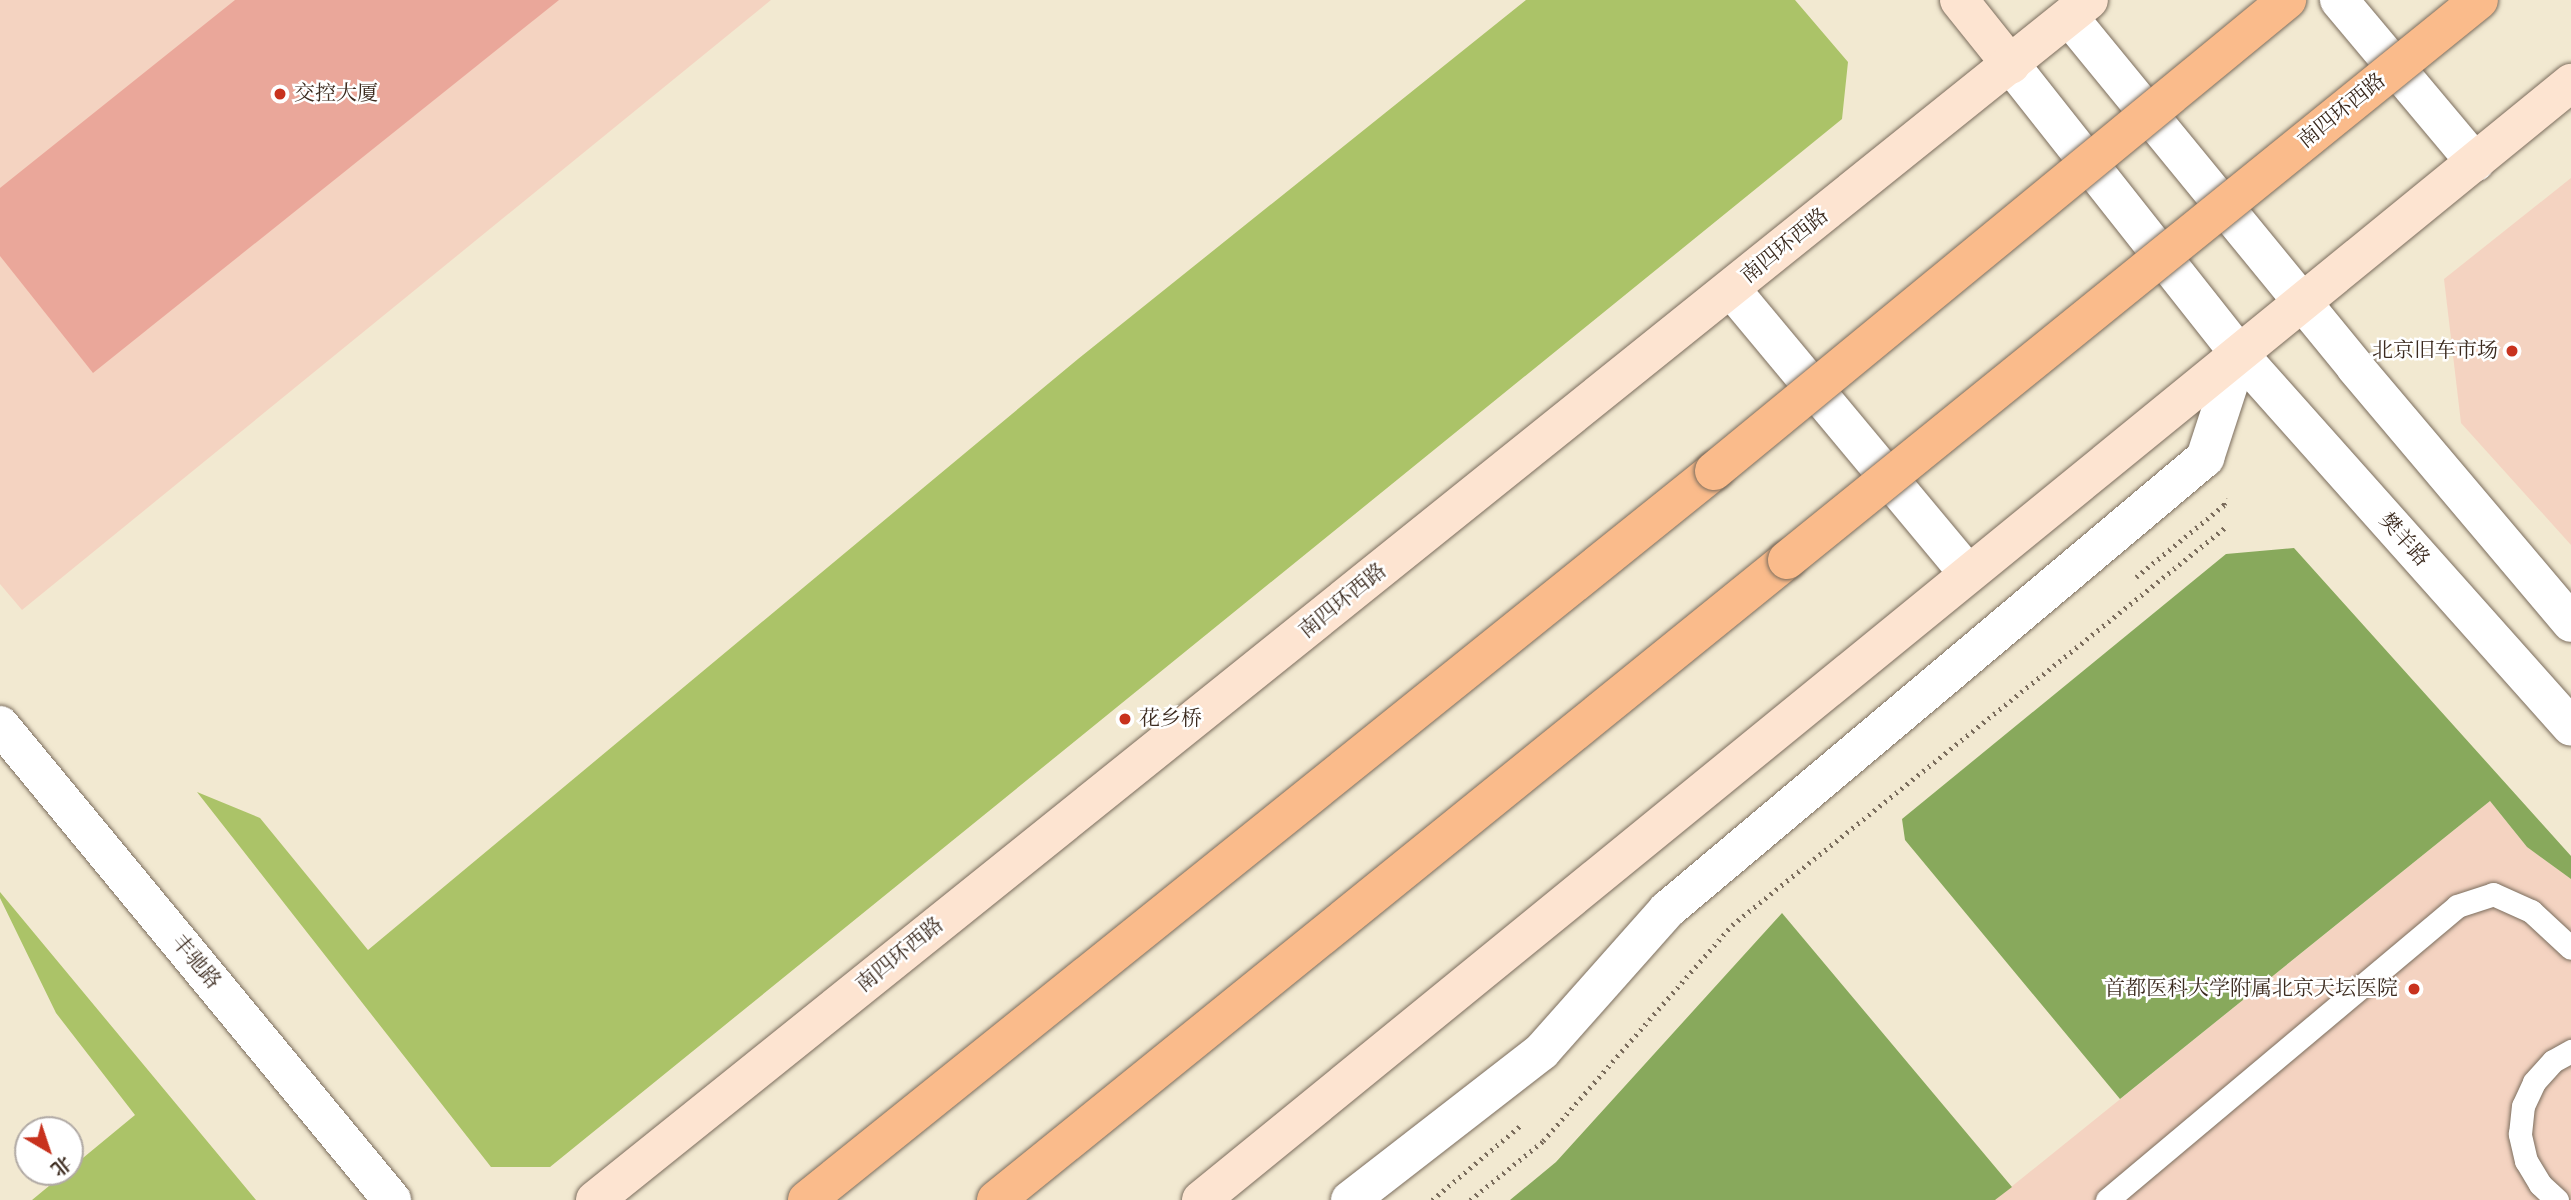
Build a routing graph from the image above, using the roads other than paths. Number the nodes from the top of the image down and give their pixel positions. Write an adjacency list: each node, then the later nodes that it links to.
1 (1959, 0): 6 (main road)
2 (2287, 0): 20 (highway, bridge)
3 (2339, 0): 8 (street)
4 (2479, 0): 21 (highway, 南四环西路, bridge)
5 (2071, 6): 6 (main road, 南四环西路); 10 (street)
6 (2011, 65): 9 (main road, 南四环西路); 11 (street, 樊羊路)
7 (2571, 83): 8 (main road)
8 (2474, 162): 10 (main road)
9 (1731, 289): 12 (street); 19 (main road, 南四环西路)
10 (2304, 301): 11 (main road); 13 (street)
11 (2239, 354): 12 (main road); 15 (street, 樊羊路); 23 (street)
12 (1968, 573): 22 (main road)
13 (2571, 623)
14 (0, 725): 18 (street, 丰驰路)
15 (2571, 726)
16 (2571, 948): 24 (lane)
17 (2571, 1051): 25 (lane)
18 (392, 1200)
19 (594, 1200)
20 (807, 1200)
21 (996, 1200)
22 (1201, 1200)
23 (1350, 1200)
24 (2107, 1200)
25 (2557, 1200)

